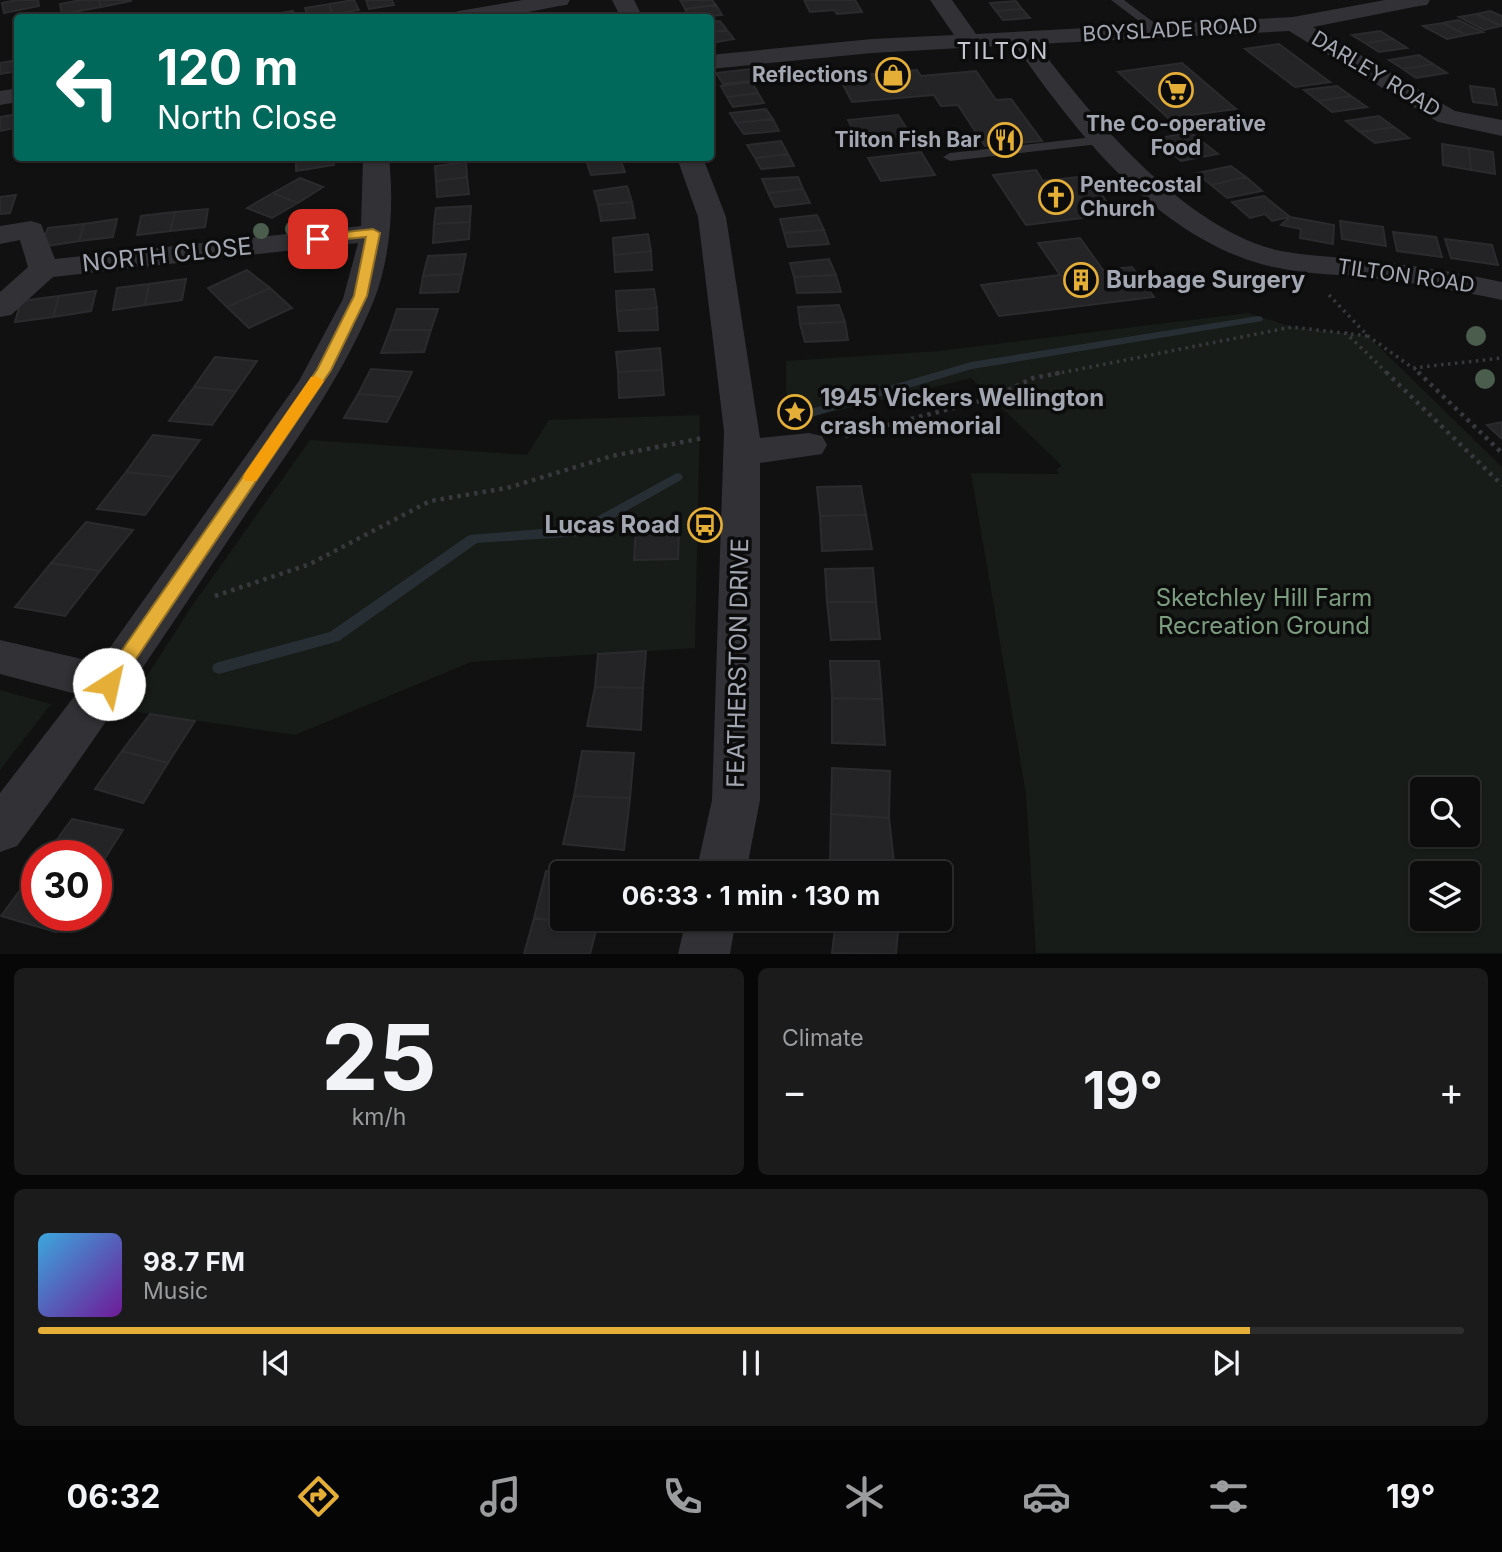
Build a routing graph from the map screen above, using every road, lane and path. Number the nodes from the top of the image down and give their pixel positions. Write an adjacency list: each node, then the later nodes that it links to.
1 (559, 0): 5 (street)
2 (941, 0): 9 (street)
3 (1117, 0): 7 (lane)
4 (1419, 0): 6 (street, BOYSLADE ROAD)
5 (481, 14)
6 (1293, 24): 7 (street, BOYSLADE ROAD); 11 (street, DARLEY ROAD)
7 (1159, 31): 8 (street, BOYSLADE ROAD)
8 (1021, 38): 9 (street, BOYSLADE ROAD); 12 (street, TILTON ROAD)
9 (970, 41): 10 (street, BOYSLADE ROAD)
10 (714, 62)
11 (1502, 128)
12 (1103, 140): 13 (lane); 19 (street, TILTON ROAD)
13 (950, 157)
14 (376, 161): 16 (street)
15 (692, 161): 24 (street, FEATHERSTON DRIVE)
16 (373, 233): 18 (street, NORTH CLOSE); 28 (street)
17 (0, 235): 18 (street)
18 (44, 269): 20 (street)
19 (1502, 291)
20 (0, 308)
21 (1345, 332): 23 (path); 25 (path); 27 (path)
22 (1502, 358): 23 (path)
23 (1413, 368): 26 (path)
24 (742, 441): 25 (street); 28 (path); 32 (street, FEATHERSTON DRIVE)
25 (809, 445)
26 (1502, 453)
27 (1502, 485)
28 (155, 617): 30 (street)
29 (0, 657): 30 (street)
30 (109, 684): 31 (street)
31 (0, 830)
32 (723, 861)
33 (709, 931): 34 (street)
34 (704, 954)

